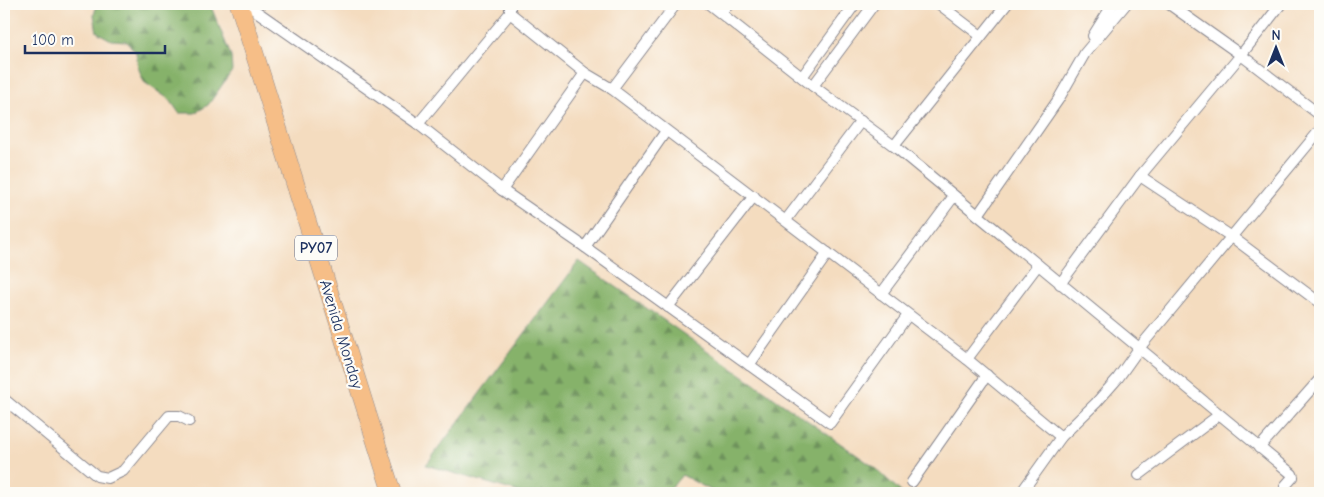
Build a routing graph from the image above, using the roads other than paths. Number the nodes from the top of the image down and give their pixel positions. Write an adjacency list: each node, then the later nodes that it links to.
1 (240, 4): 57 (highway, Avenida Monday / PY07)
2 (246, 4): 25 (street)
3 (676, 4): 22 (street)
4 (709, 4): 15 (street)
5 (728, 4): 15 (street)
6 (855, 4): 20 (street)
7 (874, 4): 21 (street)
8 (939, 4): 16 (street)
9 (1007, 4): 16 (street)
10 (1112, 4): 17 (street)
11 (1126, 4): 17 (street)
12 (1169, 4): 18 (street)
13 (1281, 4): 18 (street)
14 (510, 8): 19 (street); 25 (street)
15 (721, 13): 20 (street)
16 (981, 36): 28 (street)
17 (1085, 53): 33 (street)
18 (1241, 55): 23 (street); 29 (street)
19 (585, 72): 22 (street); 30 (street)
20 (802, 78): 21 (street)
21 (813, 86): 24 (street)
22 (612, 89): 26 (street)
23 (1320, 115)
24 (861, 121): 28 (street); 34 (street)
25 (418, 124): 30 (street)
26 (666, 130): 31 (street); 36 (street)
27 (1320, 130): 35 (street)
28 (894, 146): 32 (street)
29 (1140, 176): 35 (street); 39 (street)
30 (502, 190): 36 (street)
31 (754, 196): 34 (street); 42 (street)
32 (954, 196): 33 (street); 40 (street)
33 (978, 215): 38 (street)
34 (786, 220): 37 (street)
35 (1232, 237): 41 (street); 44 (street)
36 (584, 247): 42 (street)
37 (828, 253): 40 (street); 46 (street)
38 (1038, 265): 39 (street); 45 (street)
39 (1060, 284): 44 (street)
40 (880, 294): 43 (street)
41 (1320, 301)
42 (668, 307): 46 (street)
43 (908, 315): 45 (street); 46 (street)
44 (1140, 347): 50 (street); 52 (street)
45 (967, 359): 47 (street)
46 (750, 365)
47 (987, 375): 52 (street); 55 (street)
48 (1320, 378): 53 (street)
49 (4, 399): 51 (street)
50 (1219, 415): 53 (street); 54 (street)
51 (189, 421)
52 (1061, 437): 58 (street)
53 (1259, 448): 56 (street)
54 (1139, 475)
55 (912, 482)
56 (1285, 486)
57 (392, 493)
58 (1021, 493)

